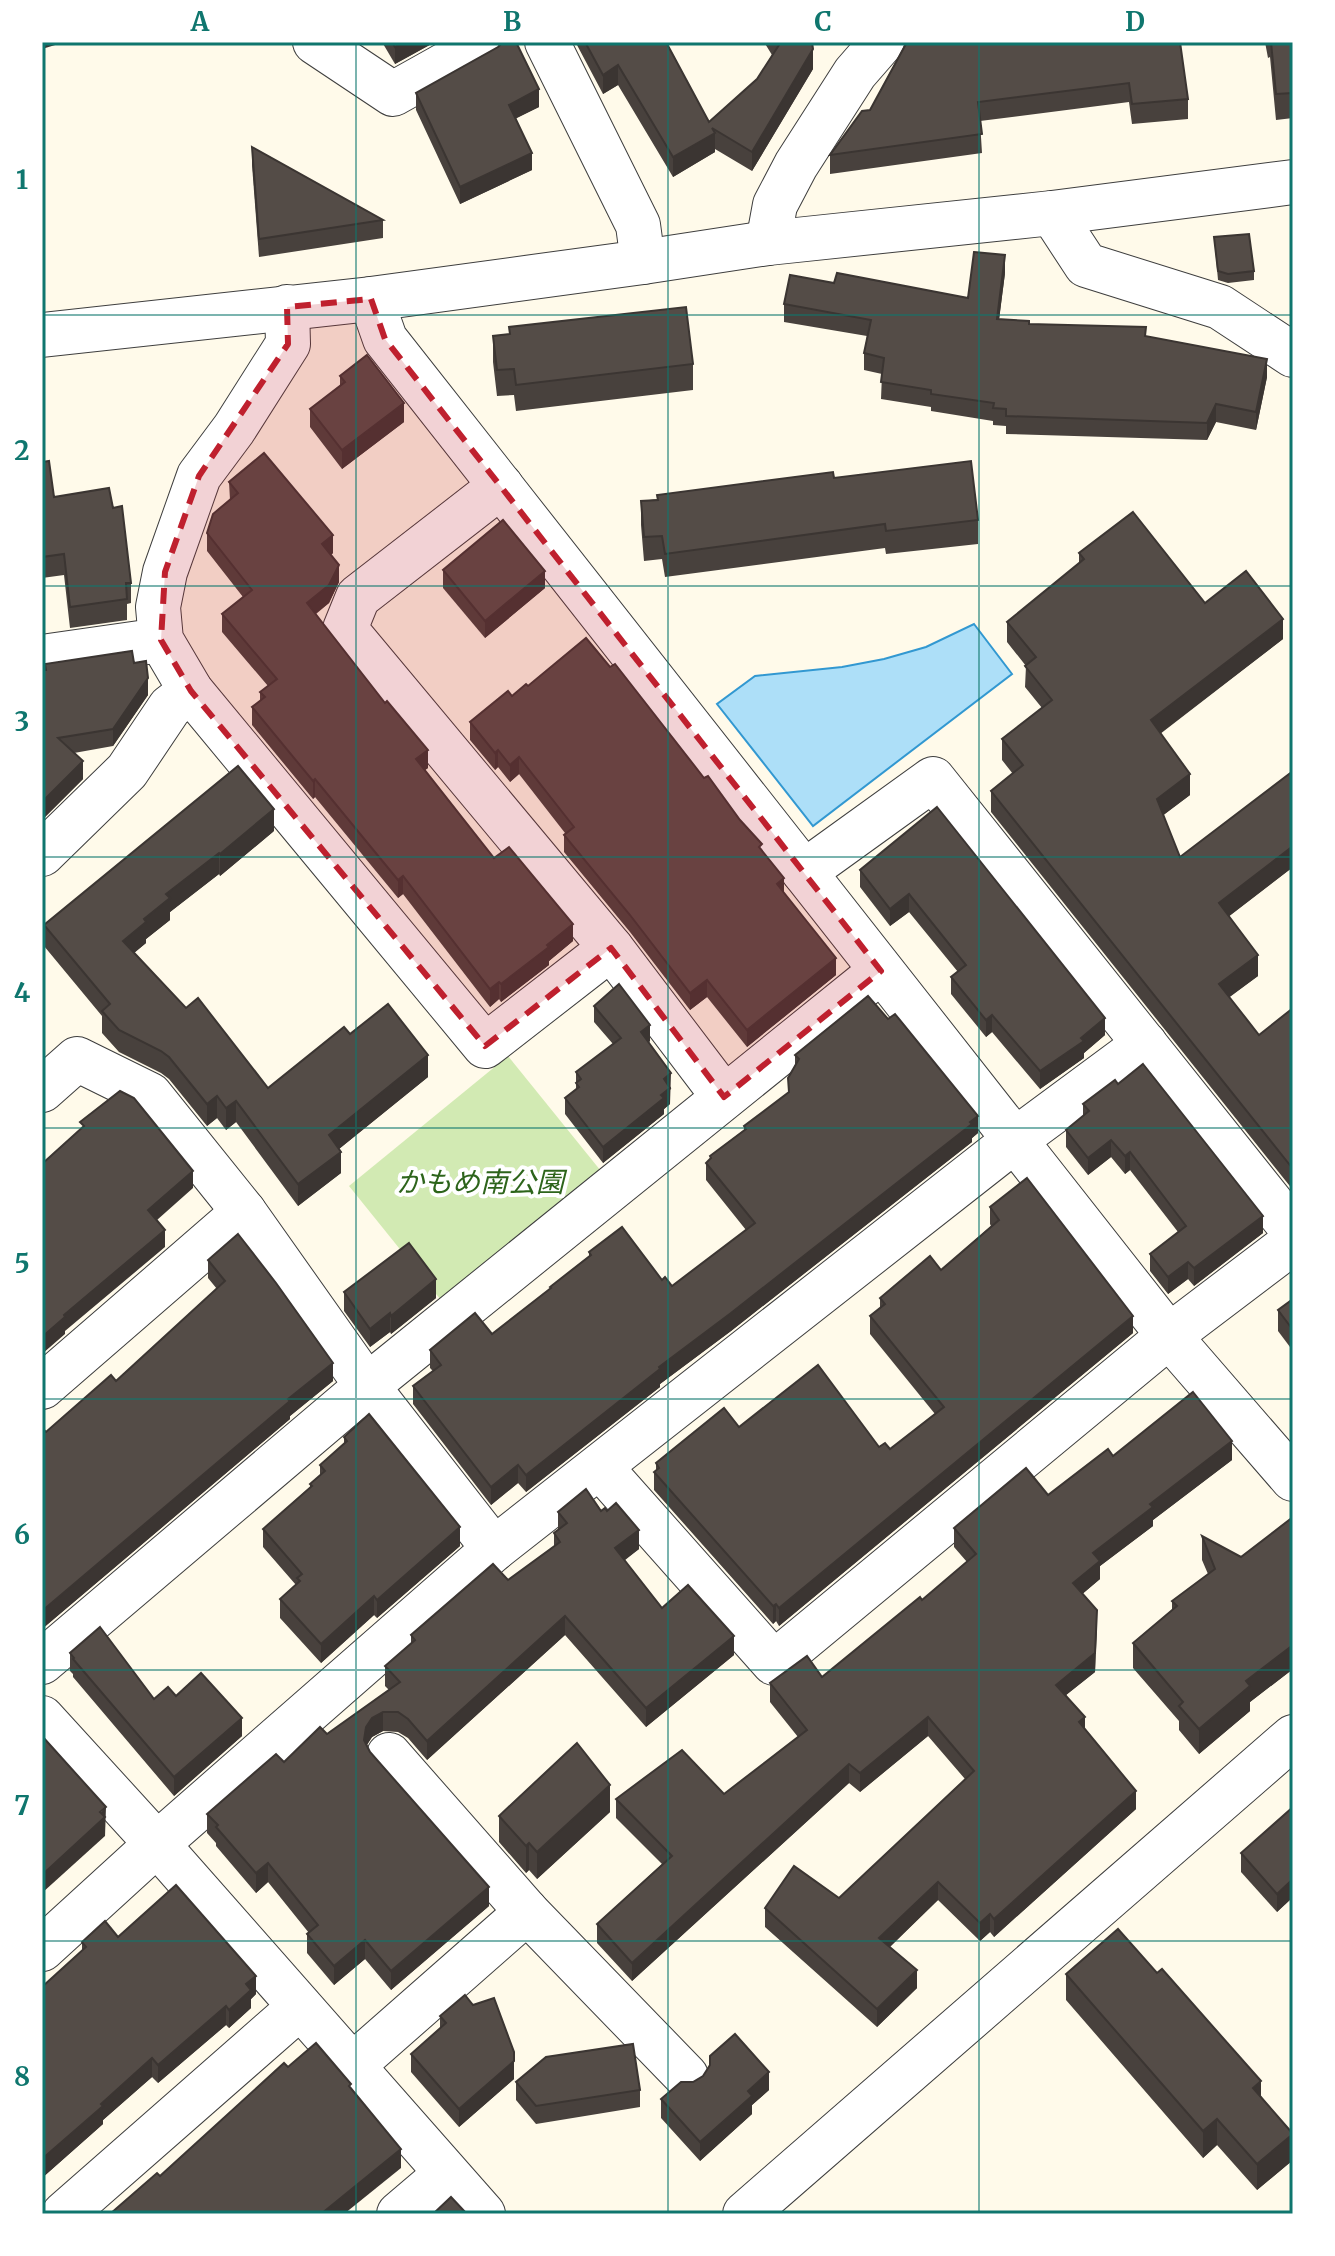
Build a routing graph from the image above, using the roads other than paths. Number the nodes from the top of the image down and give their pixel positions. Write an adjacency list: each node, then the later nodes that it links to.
1 (315, 42): 2 (street)
2 (486, 42)
3 (547, 42): 8 (street)
4 (882, 42): 7 (street)
5 (1293, 182): 6 (street)
6 (1052, 213): 7 (street); 12 (street)
7 (768, 243): 8 (street)
8 (643, 262): 9 (street)
9 (371, 299): 10 (street); 13 (street)
10 (287, 307): 11 (street); 14 (street)
11 (42, 335)
12 (1293, 355)
13 (501, 486): 18 (street); 19 (street)
14 (161, 640): 15 (street); 16 (street)
15 (42, 657)
16 (191, 691): 17 (street); 19 (street)
17 (42, 854)
18 (804, 872): 20 (street); 21 (street)
19 (611, 948): 23 (street)
20 (881, 971): 23 (street); 24 (street)
21 (1145, 1044): 24 (street); 26 (street)
22 (42, 1090): 25 (street)
23 (724, 1097): 29 (street)
24 (1015, 1140): 28 (street); 31 (street)
25 (244, 1212): 29 (street); 30 (street)
26 (1293, 1230)
27 (1293, 1242): 28 (street)
28 (1169, 1336): 31 (street); 32 (street)
29 (367, 1386): 33 (street); 34 (street)
30 (42, 1387)
31 (600, 1467): 33 (street)
32 (1293, 1479)
33 (494, 1549): 38 (street)
34 (42, 1662)
35 (42, 1718): 38 (street)
36 (1293, 1737): 48 (street)
37 (389, 1755): 39 (street)
38 (157, 1844): 40 (street); 41 (street)
39 (527, 1912): 42 (street); 43 (street)
40 (42, 1949)
41 (300, 2007): 42 (street); 45 (street)
42 (353, 2065): 44 (street)
43 (686, 2076)
44 (446, 2174): 46 (street); 47 (street)
45 (64, 2214)
46 (399, 2214)
47 (483, 2214)
48 (745, 2214)

